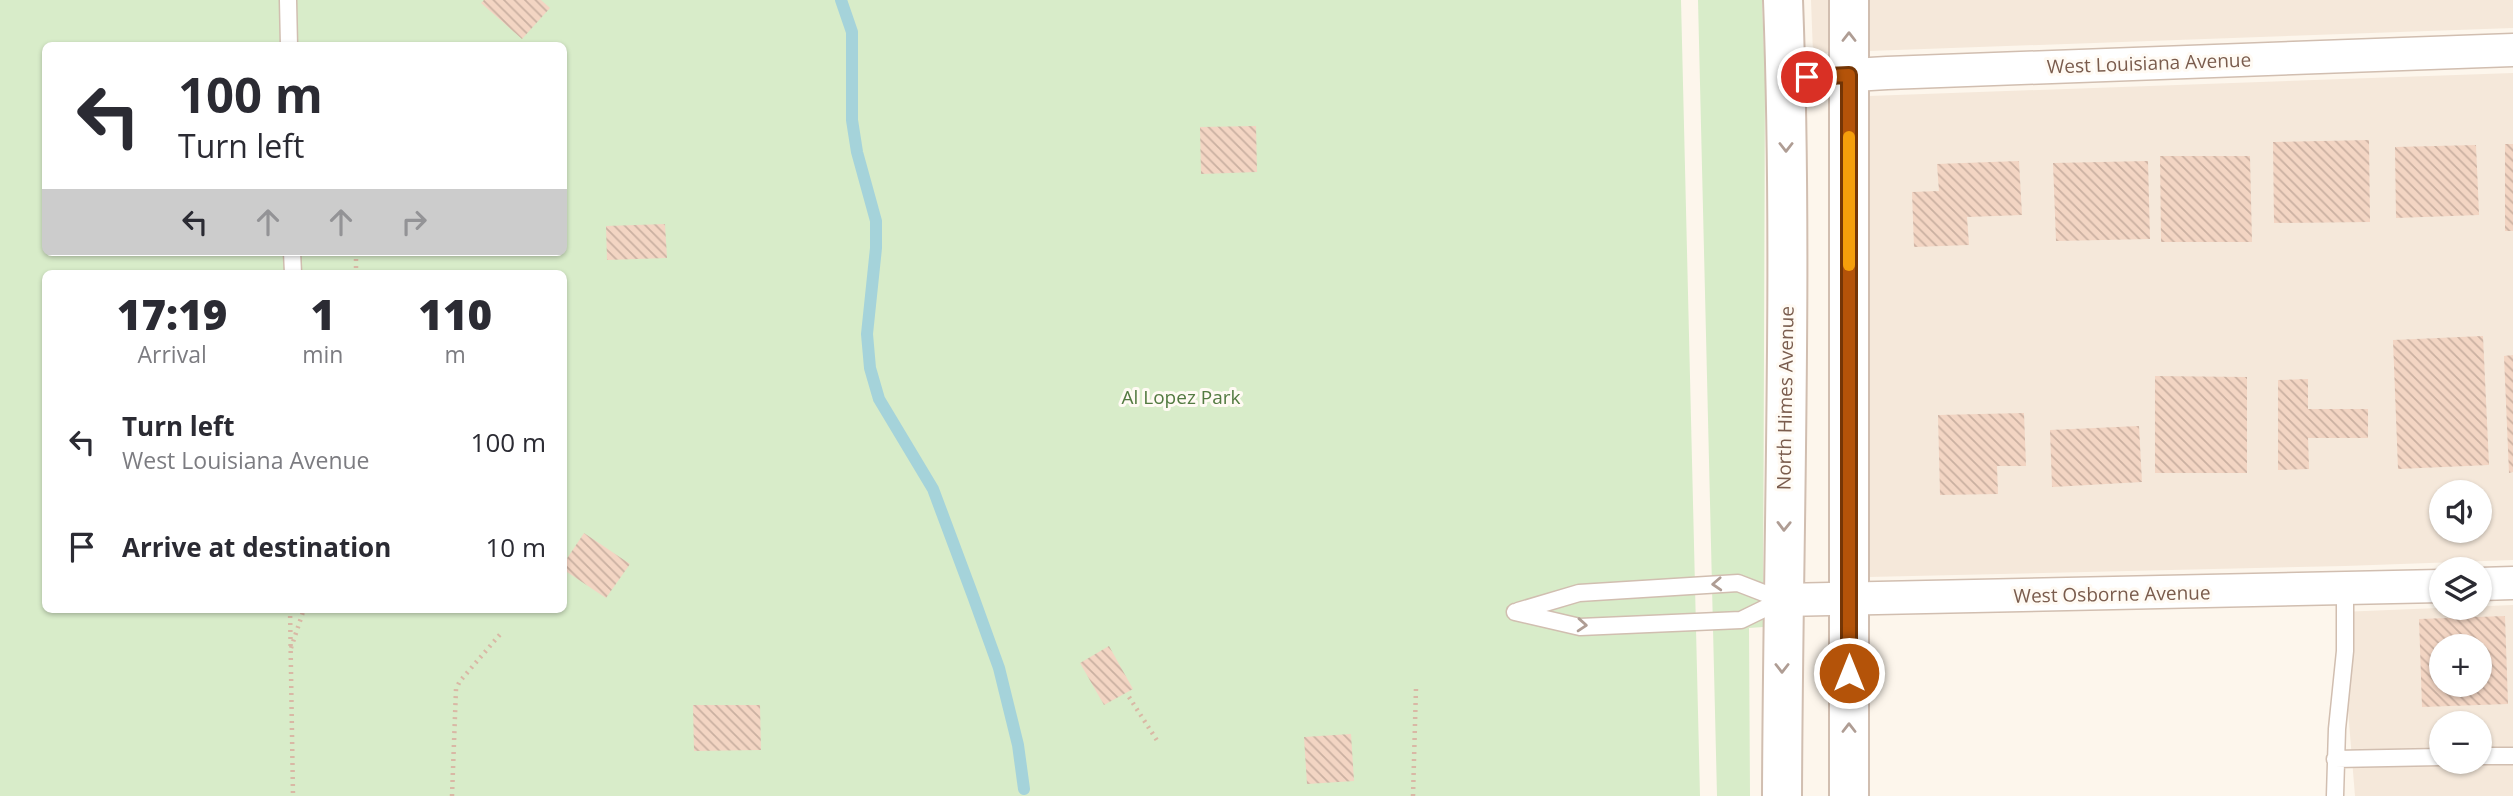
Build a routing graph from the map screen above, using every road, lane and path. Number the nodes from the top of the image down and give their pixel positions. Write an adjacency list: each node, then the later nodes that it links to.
1 (288, 0): 4 (lane)
2 (1783, 0): 7 (street, North Himes Avenue)
3 (1849, 0): 6 (street, one-way to 3)
4 (289, 42)
5 (2513, 50): 6 (street, West Louisiana Avenue)
6 (1849, 75): 7 (street, West Louisiana Avenue); 12 (street)
7 (1786, 79): 13 (street, North Himes Avenue, one-way to 13)
8 (2513, 583): 9 (street)
9 (2492, 584)
10 (2429, 586): 11 (street, West Osborne Avenue)
11 (2346, 589): 12 (street, West Osborne Avenue); 24 (lane)
12 (1849, 599): 13 (street, West Osborne Avenue); 29 (street, one-way to 12)
13 (1782, 600): 13 (lane, one-way to 13); 28 (street, North Himes Avenue, one-way to 28)
14 (290, 613): 17 (path)
15 (303, 613): 17 (path)
16 (503, 631): 26 (path)
17 (289, 652): 25 (path)
18 (1416, 688): 27 (path)
19 (1129, 697): 20 (path)
20 (1158, 742)
21 (2492, 756): 22 (lane)
22 (2513, 756)
23 (2429, 757): 24 (lane)
24 (2335, 759): 30 (lane)
25 (293, 796)
26 (452, 796)
27 (1413, 796)
28 (1782, 796)
29 (1849, 796)
30 (2335, 796)

